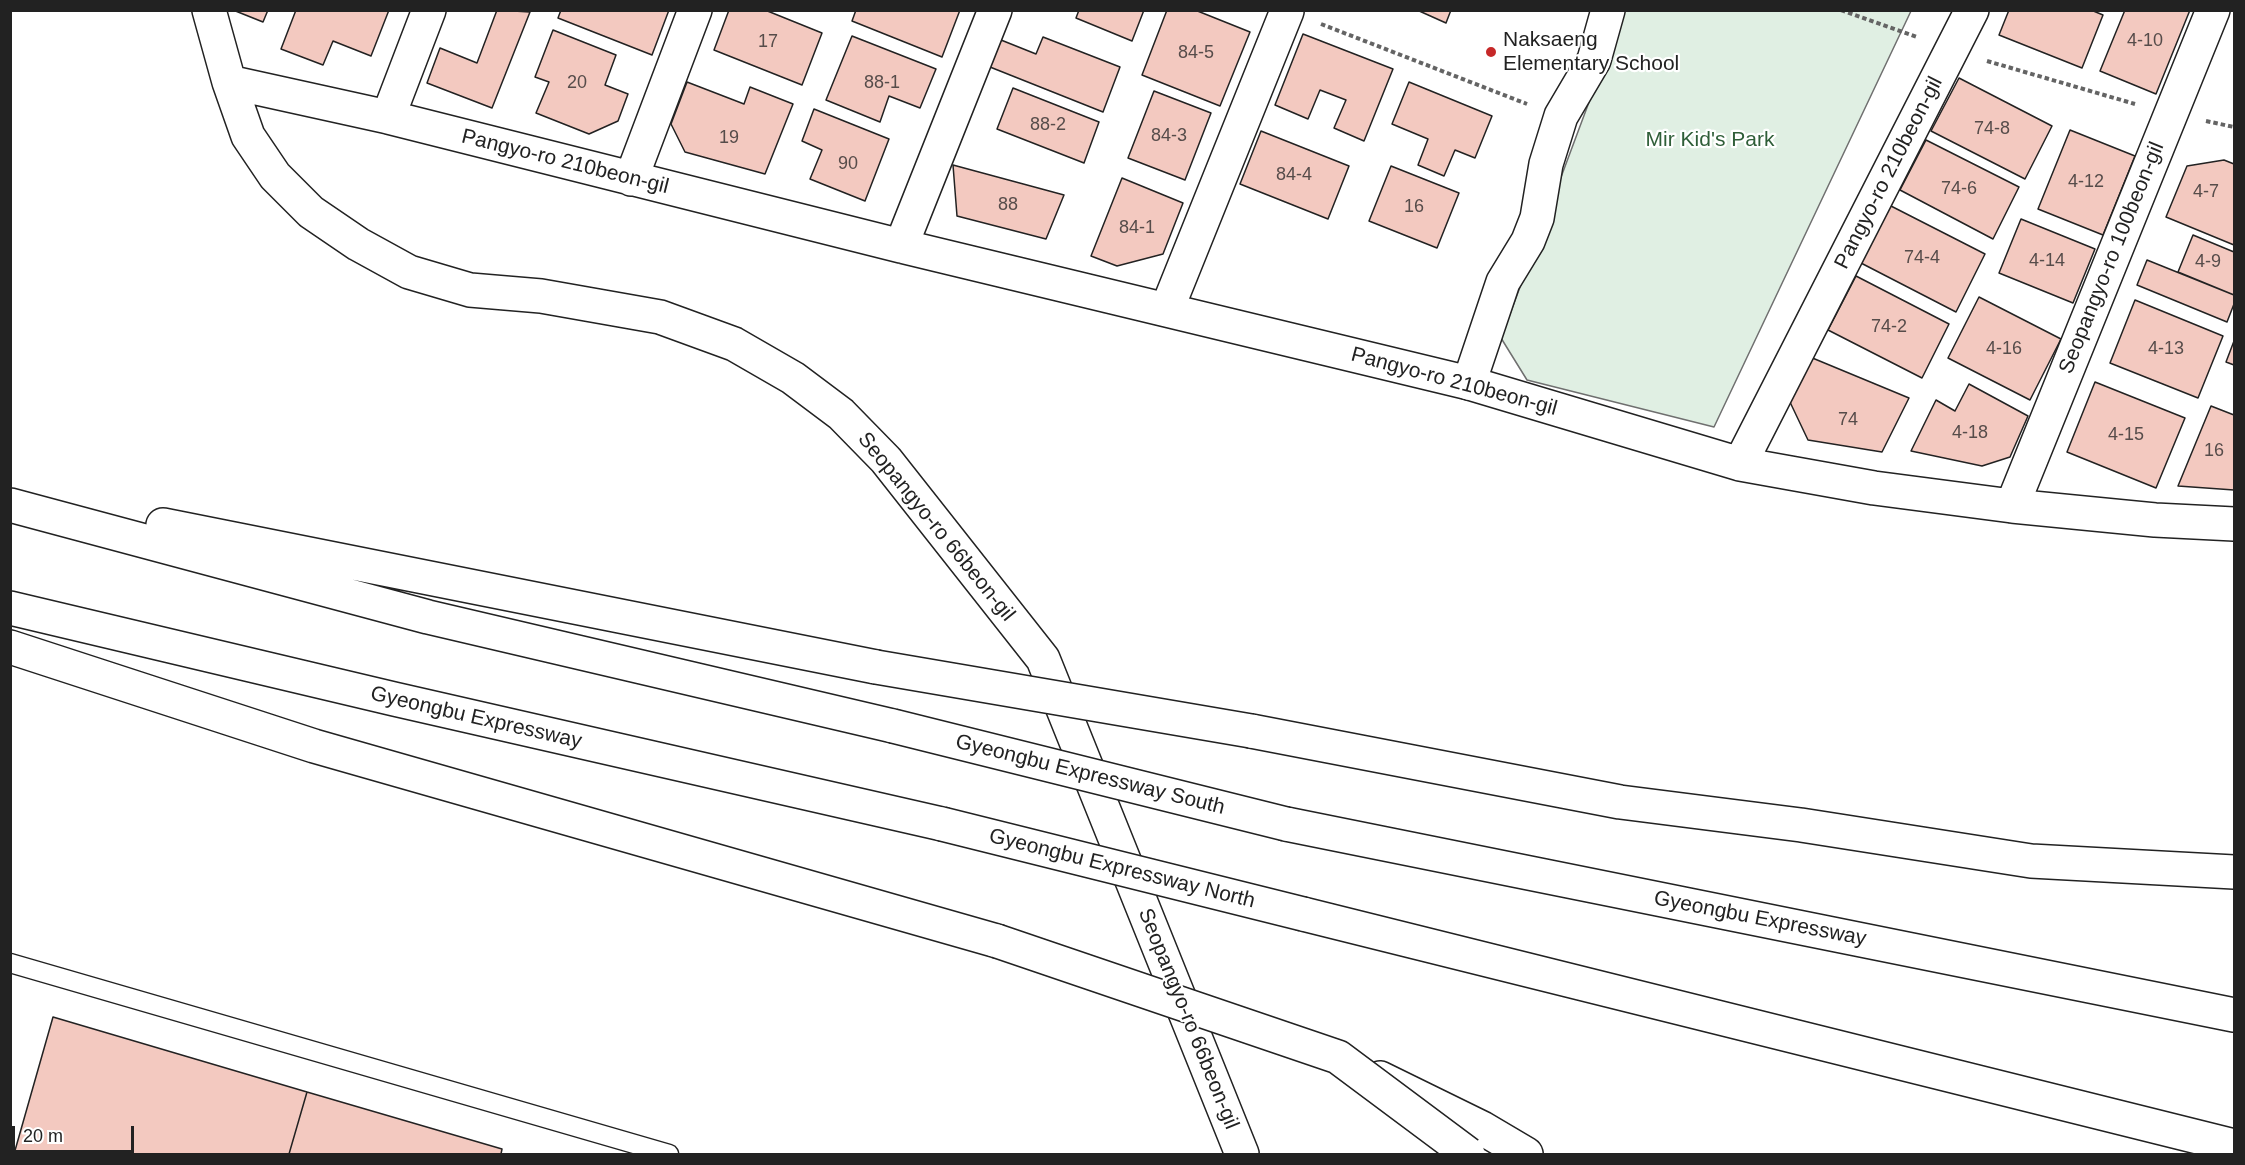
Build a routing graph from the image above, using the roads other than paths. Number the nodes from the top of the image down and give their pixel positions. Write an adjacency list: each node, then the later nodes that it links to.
1 (209, 10): 9 (main road, Seopangyo-ro 66beon-gil)
2 (429, 10): 10 (main road)
3 (695, 10): 11 (main road)
4 (995, 10): 12 (main road)
5 (1608, 10): 14 (main road)
6 (1972, 10): 15 (main road, Pangyo-ro 210beon-gil)
7 (2213, 10): 18 (main road, Seopangyo-ro 100beon-gil)
8 (1286, 11): 13 (main road)
9 (229, 82): 10 (main road, Pangyo-ro 210beon-gil); 30 (main road, Seopangyo-ro 66beon-gil)
10 (388, 117): 11 (main road, Pangyo-ro 210beon-gil)
11 (631, 179): 12 (main road, Pangyo-ro 210beon-gil)
12 (901, 246): 13 (main road, Pangyo-ro 210beon-gil)
13 (1167, 309): 14 (main road, Pangyo-ro 210beon-gil)
14 (1469, 383): 15 (main road, Pangyo-ro 210beon-gil)
15 (1740, 464): 18 (main road, Pangyo-ro 210beon-gil)
16 (10, 495): 24 (main road, bridge)
17 (10, 505): 23 (main road, Gyeongbu Expressway South, bridge)
18 (2012, 506): 19 (main road, Pangyo-ro 210beon-gil)
19 (2235, 524)
20 (10, 608): 22 (main road, Gyeongbu Expressway)
21 (10, 647): 27 (main road, bridge)
22 (942, 824): 28 (main road, Gyeongbu Expressway North, bridge)
23 (1286, 824): 26 (main road, Gyeongbu Expressway)
24 (2235, 872)
25 (10, 963): 29 (lane)
26 (2235, 1015)
27 (1338, 1057): 31 (main road, bridge); 32 (main road, bridge)
28 (2235, 1146)
29 (669, 1155)
30 (1242, 1155)
31 (1468, 1155)
32 (1526, 1155)

